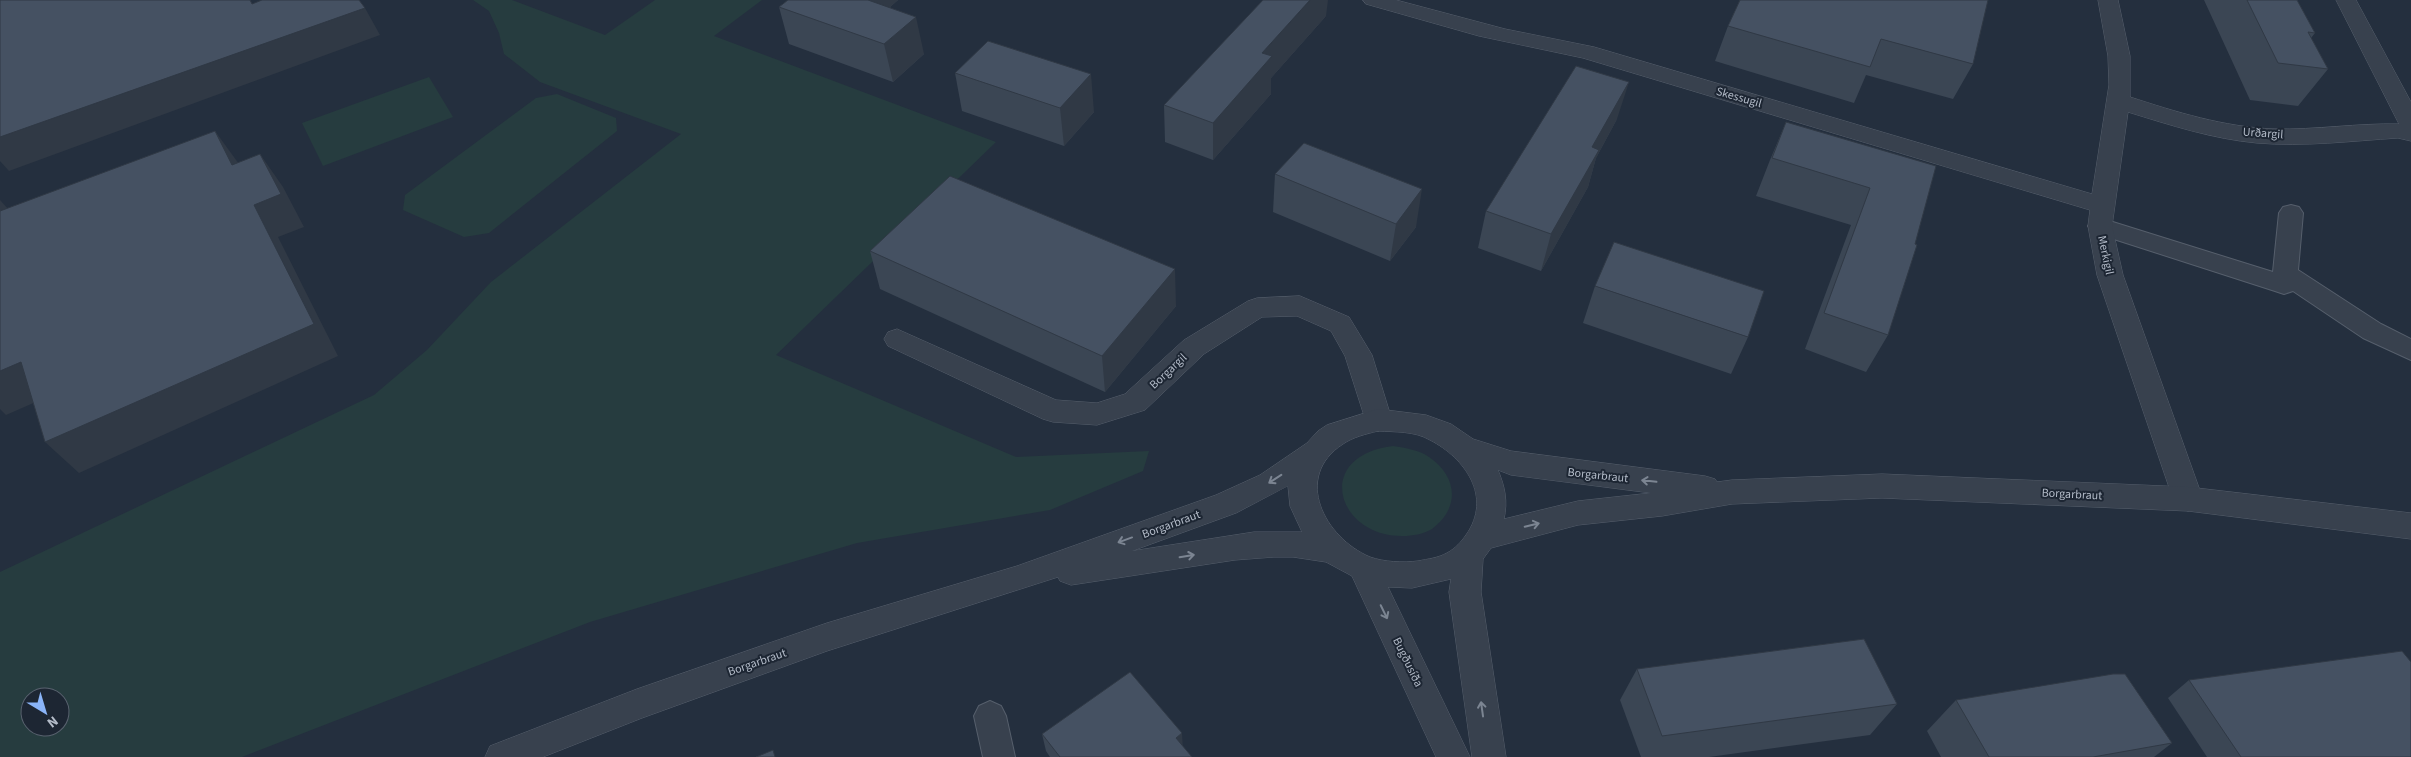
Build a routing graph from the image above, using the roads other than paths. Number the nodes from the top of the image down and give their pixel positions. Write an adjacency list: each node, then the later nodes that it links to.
1 (1372, 0): 8 (street, Skessugil)
2 (2108, 0): 4 (street, Merkigil)
3 (2346, 0): 5 (street)
4 (2119, 101): 6 (street, Urðargil); 8 (street, Merkigil)
5 (2411, 124)
6 (2411, 133)
7 (2291, 213): 9 (lane)
8 (2102, 216): 9 (lane); 16 (street, Merkigil)
9 (2285, 274): 11 (lane)
10 (897, 339): 12 (street, Borgargil)
11 (2411, 350)
12 (1378, 420): 13 (street); 14 (street)
13 (1466, 448): 15 (street, Borgarbraut, one-way to 13); 18 (street)
14 (1316, 452): 19 (street); 21 (street, Borgarbraut, one-way to 21)
15 (1732, 492): 16 (street, Borgarbraut); 18 (street, Borgarbraut, one-way to 15)
16 (2188, 499): 17 (street, Borgarbraut)
17 (2411, 526)
18 (1476, 546): 20 (street); 26 (street, one-way to 18)
19 (1332, 550): 20 (street); 21 (street, Borgarbraut, one-way to 19)
20 (1363, 568): 25 (street, Bugðusíða, one-way to 25)
21 (1017, 579): 23 (street, Borgarbraut)
22 (990, 716): 24 (lane)
23 (502, 757)
24 (999, 757)
25 (1453, 757)
26 (1489, 757)

